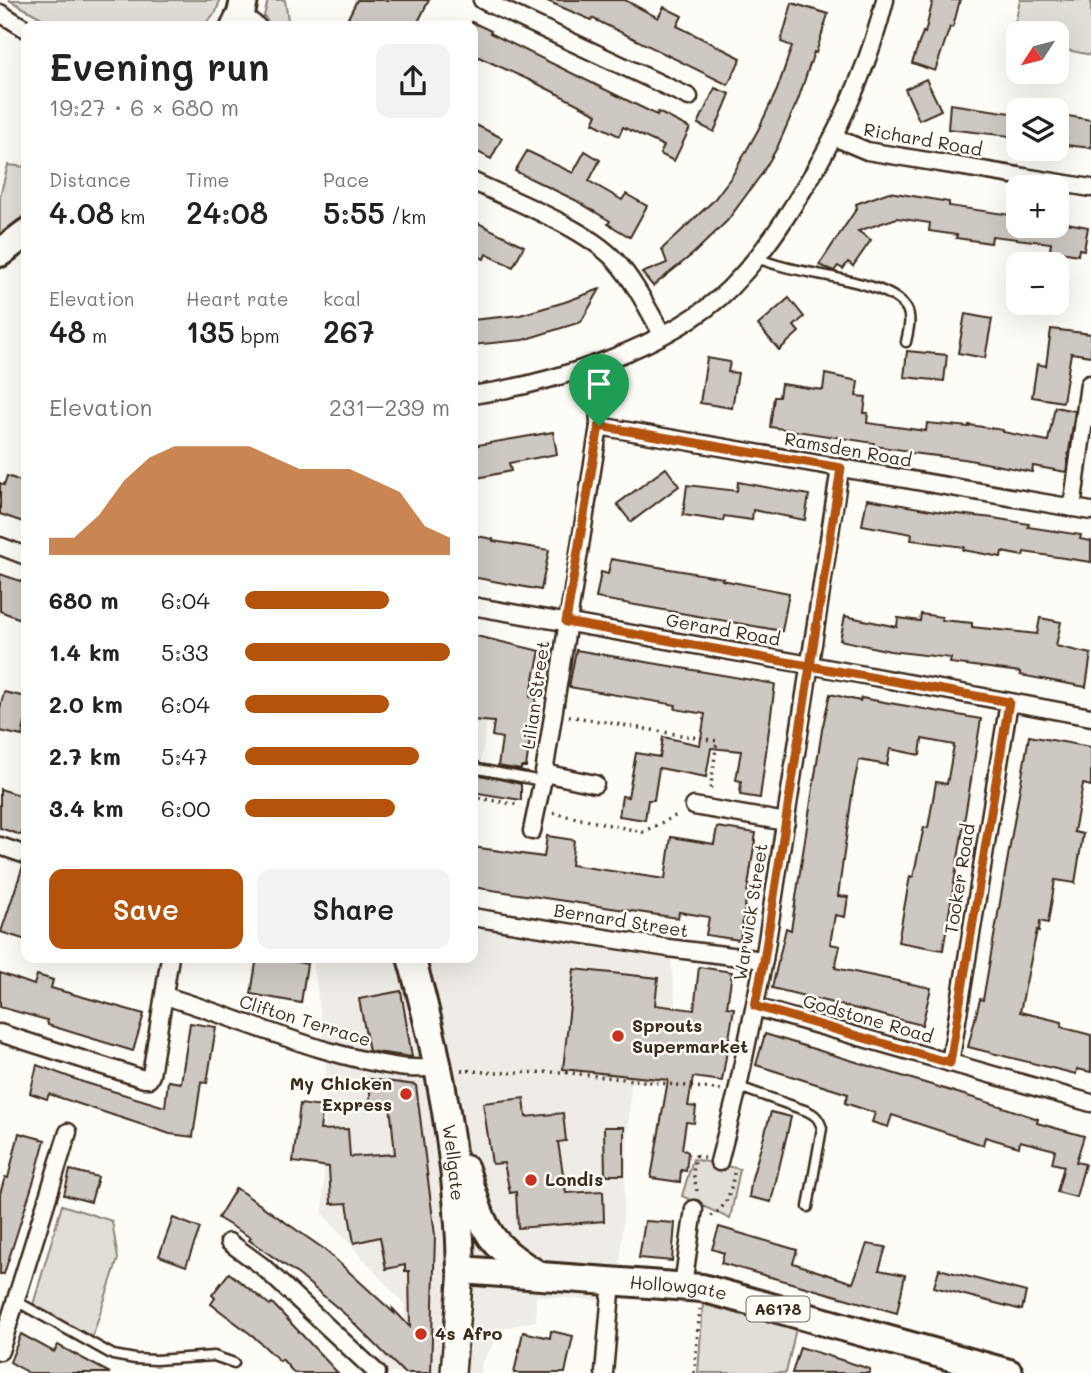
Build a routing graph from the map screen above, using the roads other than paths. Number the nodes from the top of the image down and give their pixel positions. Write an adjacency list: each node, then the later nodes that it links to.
1 (482, 0): 5 (street)
2 (885, 0): 6 (street)
3 (0, 13): 4 (street)
4 (21, 26)
5 (689, 97)
6 (834, 137): 8 (street, Richard Road); 11 (street)
7 (478, 184): 12 (street)
8 (1091, 188)
9 (21, 237): 10 (main road)
10 (0, 253)
11 (758, 258): 12 (street); 13 (lane)
12 (662, 334): 14 (street)
13 (906, 342)
14 (589, 368): 16 (street); 17 (street, Lilian Street)
15 (1089, 384): 19 (street)
16 (478, 394)
17 (599, 426): 18 (street, Ramsden Road); 24 (street, Lilian Street)
18 (841, 468): 19 (street, Ramsden Road); 25 (street, Warwick Street)
19 (1072, 508): 20 (street, Ramsden Road)
20 (1091, 511)
21 (0, 546): 22 (street)
22 (21, 554)
23 (478, 607): 24 (street, Gerard Road)
24 (566, 622): 25 (street, Gerard Road); 29 (street, Lilian Street)
25 (810, 665): 26 (street, Gerard Road); 32 (street, Warwick Street)
26 (1009, 702): 27 (street, Gerard Road); 43 (street, Tooker Road)
27 (1091, 717)
28 (478, 769): 29 (lane)
29 (543, 777): 30 (street, Lilian Street); 33 (street, Lilian Street)
30 (595, 784)
31 (700, 807): 32 (street)
32 (786, 821): 37 (street, Warwick Street)
33 (533, 831)
34 (0, 846): 35 (street)
35 (21, 853)
36 (478, 919): 37 (street, Bernard Street)
37 (764, 960): 41 (street, Warwick Street)
38 (169, 963): 40 (street)
39 (413, 963): 44 (main road, Wellgate / A6178)
40 (165, 996): 42 (street); 44 (street, Clifton Terrace)
41 (755, 1006): 43 (street, Godstone Road); 45 (street, Warwick Street)
42 (0, 1033)
43 (950, 1063): 46 (street, Godstone Road)
44 (437, 1068): 47 (main road, Wellgate / A6178)
45 (738, 1090): 49 (street, Warwick Street); 50 (lane)
46 (1091, 1103)
47 (446, 1110): 53 (main road, Wellgate / A6178); 54 (main road, A6178)
48 (68, 1132): 57 (street)
49 (719, 1162)
50 (808, 1207)
51 (693, 1216): 56 (street)
52 (229, 1242): 60 (street)
53 (461, 1270): 54 (main road, Hollowgate / A6178); 61 (street, Wellgate)
54 (541, 1277): 55 (main road, Hollowgate / A6178)
55 (612, 1281): 56 (main road, Hollowgate / A6178); 62 (street)
56 (693, 1286): 63 (main road, Hollowgate / A6178)
57 (16, 1301): 58 (street); 59 (lane)
58 (0, 1352)
59 (234, 1363)
60 (377, 1373)
61 (453, 1373)
62 (604, 1373)
63 (1009, 1373)

